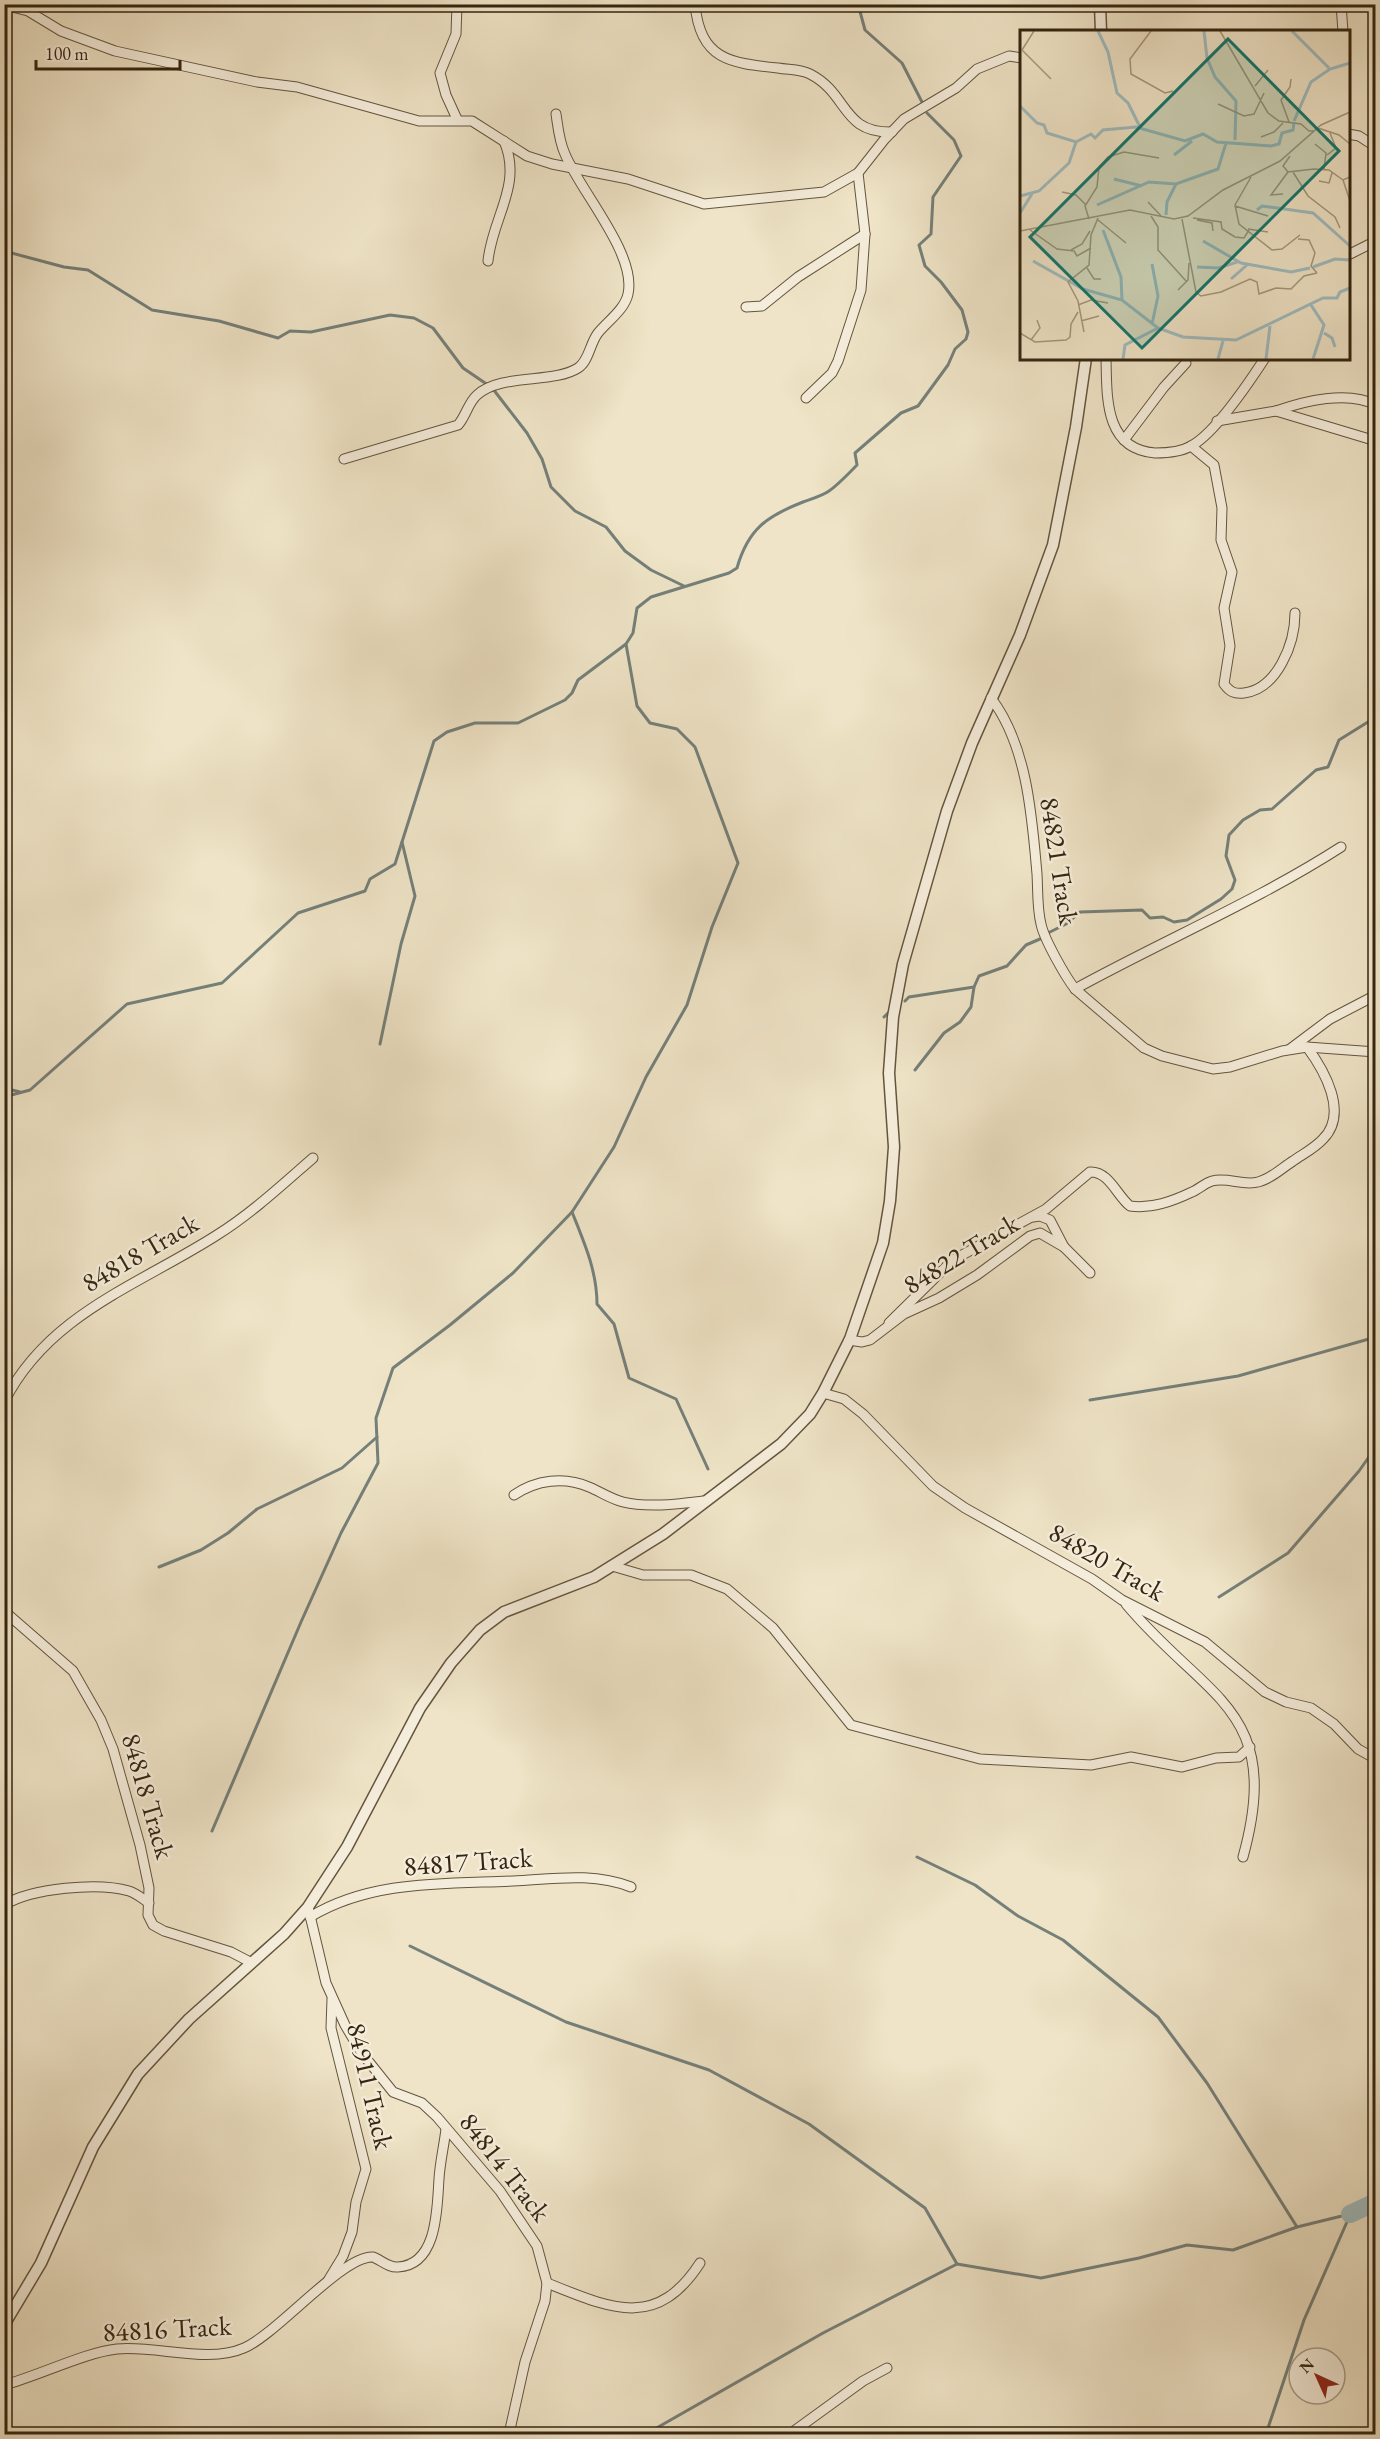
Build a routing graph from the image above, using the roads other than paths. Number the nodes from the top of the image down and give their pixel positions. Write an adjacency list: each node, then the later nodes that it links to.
1 (457, 4): 10 (street)
2 (695, 4): 11 (street)
3 (1100, 4): 6 (street)
4 (1341, 4): 7 (street)
5 (4, 5): 10 (street)
6 (1100, 29)
7 (1343, 30)
8 (1020, 58): 11 (street)
9 (556, 114): 15 (street)
10 (457, 119): 13 (street)
11 (892, 132): 16 (street)
12 (1350, 134): 14 (street)
13 (503, 139): 15 (street); 20 (street)
14 (1376, 147)
15 (573, 169): 16 (street); 33 (street)
16 (858, 173): 17 (street)
17 (865, 234): 21 (street); 26 (street)
18 (1376, 241): 19 (street)
19 (1350, 254)
20 (488, 261)
21 (746, 307)
22 (1086, 360): 35 (street)
23 (1106, 360): 30 (street)
24 (1264, 360): 29 (street)
25 (1186, 363): 30 (street)
26 (806, 398)
27 (1376, 405): 28 (street)
28 (1276, 411): 29 (street); 31 (street)
29 (1217, 422): 32 (street)
30 (1124, 440): 32 (street)
31 (1376, 441)
32 (1191, 446): 34 (street)
33 (344, 459)
34 (1295, 613)
35 (991, 698): 37 (street, 84821 Track); 47 (street)
36 (1341, 847): 37 (street)
37 (1075, 989): 40 (street, 84821 Track)
38 (1376, 995): 40 (street)
39 (1307, 1047): 40 (street, 84821 Track); 41 (street, 84821 Track); 43 (street)
40 (1290, 1049)
41 (1376, 1052)
42 (313, 1158): 49 (street, 84818 Track)
43 (1033, 1217): 44 (street); 46 (street)
44 (1064, 1247): 45 (street, 84822 Track); 46 (street, 84822 Track)
45 (1090, 1273)
46 (889, 1323): 47 (street, 84822 Track)
47 (849, 1340): 48 (street)
48 (823, 1393): 51 (street); 53 (street, 84820 Track)
49 (4, 1402)
50 (514, 1495): 51 (street)
51 (702, 1501): 52 (street)
52 (612, 1566): 55 (street); 61 (street)
53 (1122, 1600): 55 (street); 56 (street, 84820 Track)
54 (4, 1611): 59 (street, 84818 Track)
55 (1250, 1747): 57 (street)
56 (1376, 1759)
57 (1243, 1857)
58 (631, 1887): 61 (street, 84817 Track)
59 (149, 1903): 60 (street); 62 (street, 84818 Track)
60 (4, 1905)
61 (309, 1912): 62 (street); 63 (street)
62 (252, 1963): 68 (street)
63 (332, 1999): 64 (street, 84814 Track); 66 (street, 84911 Track)
64 (446, 2129): 66 (street); 67 (street, 84814 Track)
65 (700, 2263): 67 (street)
66 (327, 2282): 70 (street, 84816 Track)
67 (547, 2283): 71 (street, 84814 Track)
68 (4, 2325)
69 (887, 2368): 72 (street)
70 (4, 2385)
71 (509, 2434)
72 (790, 2434)

